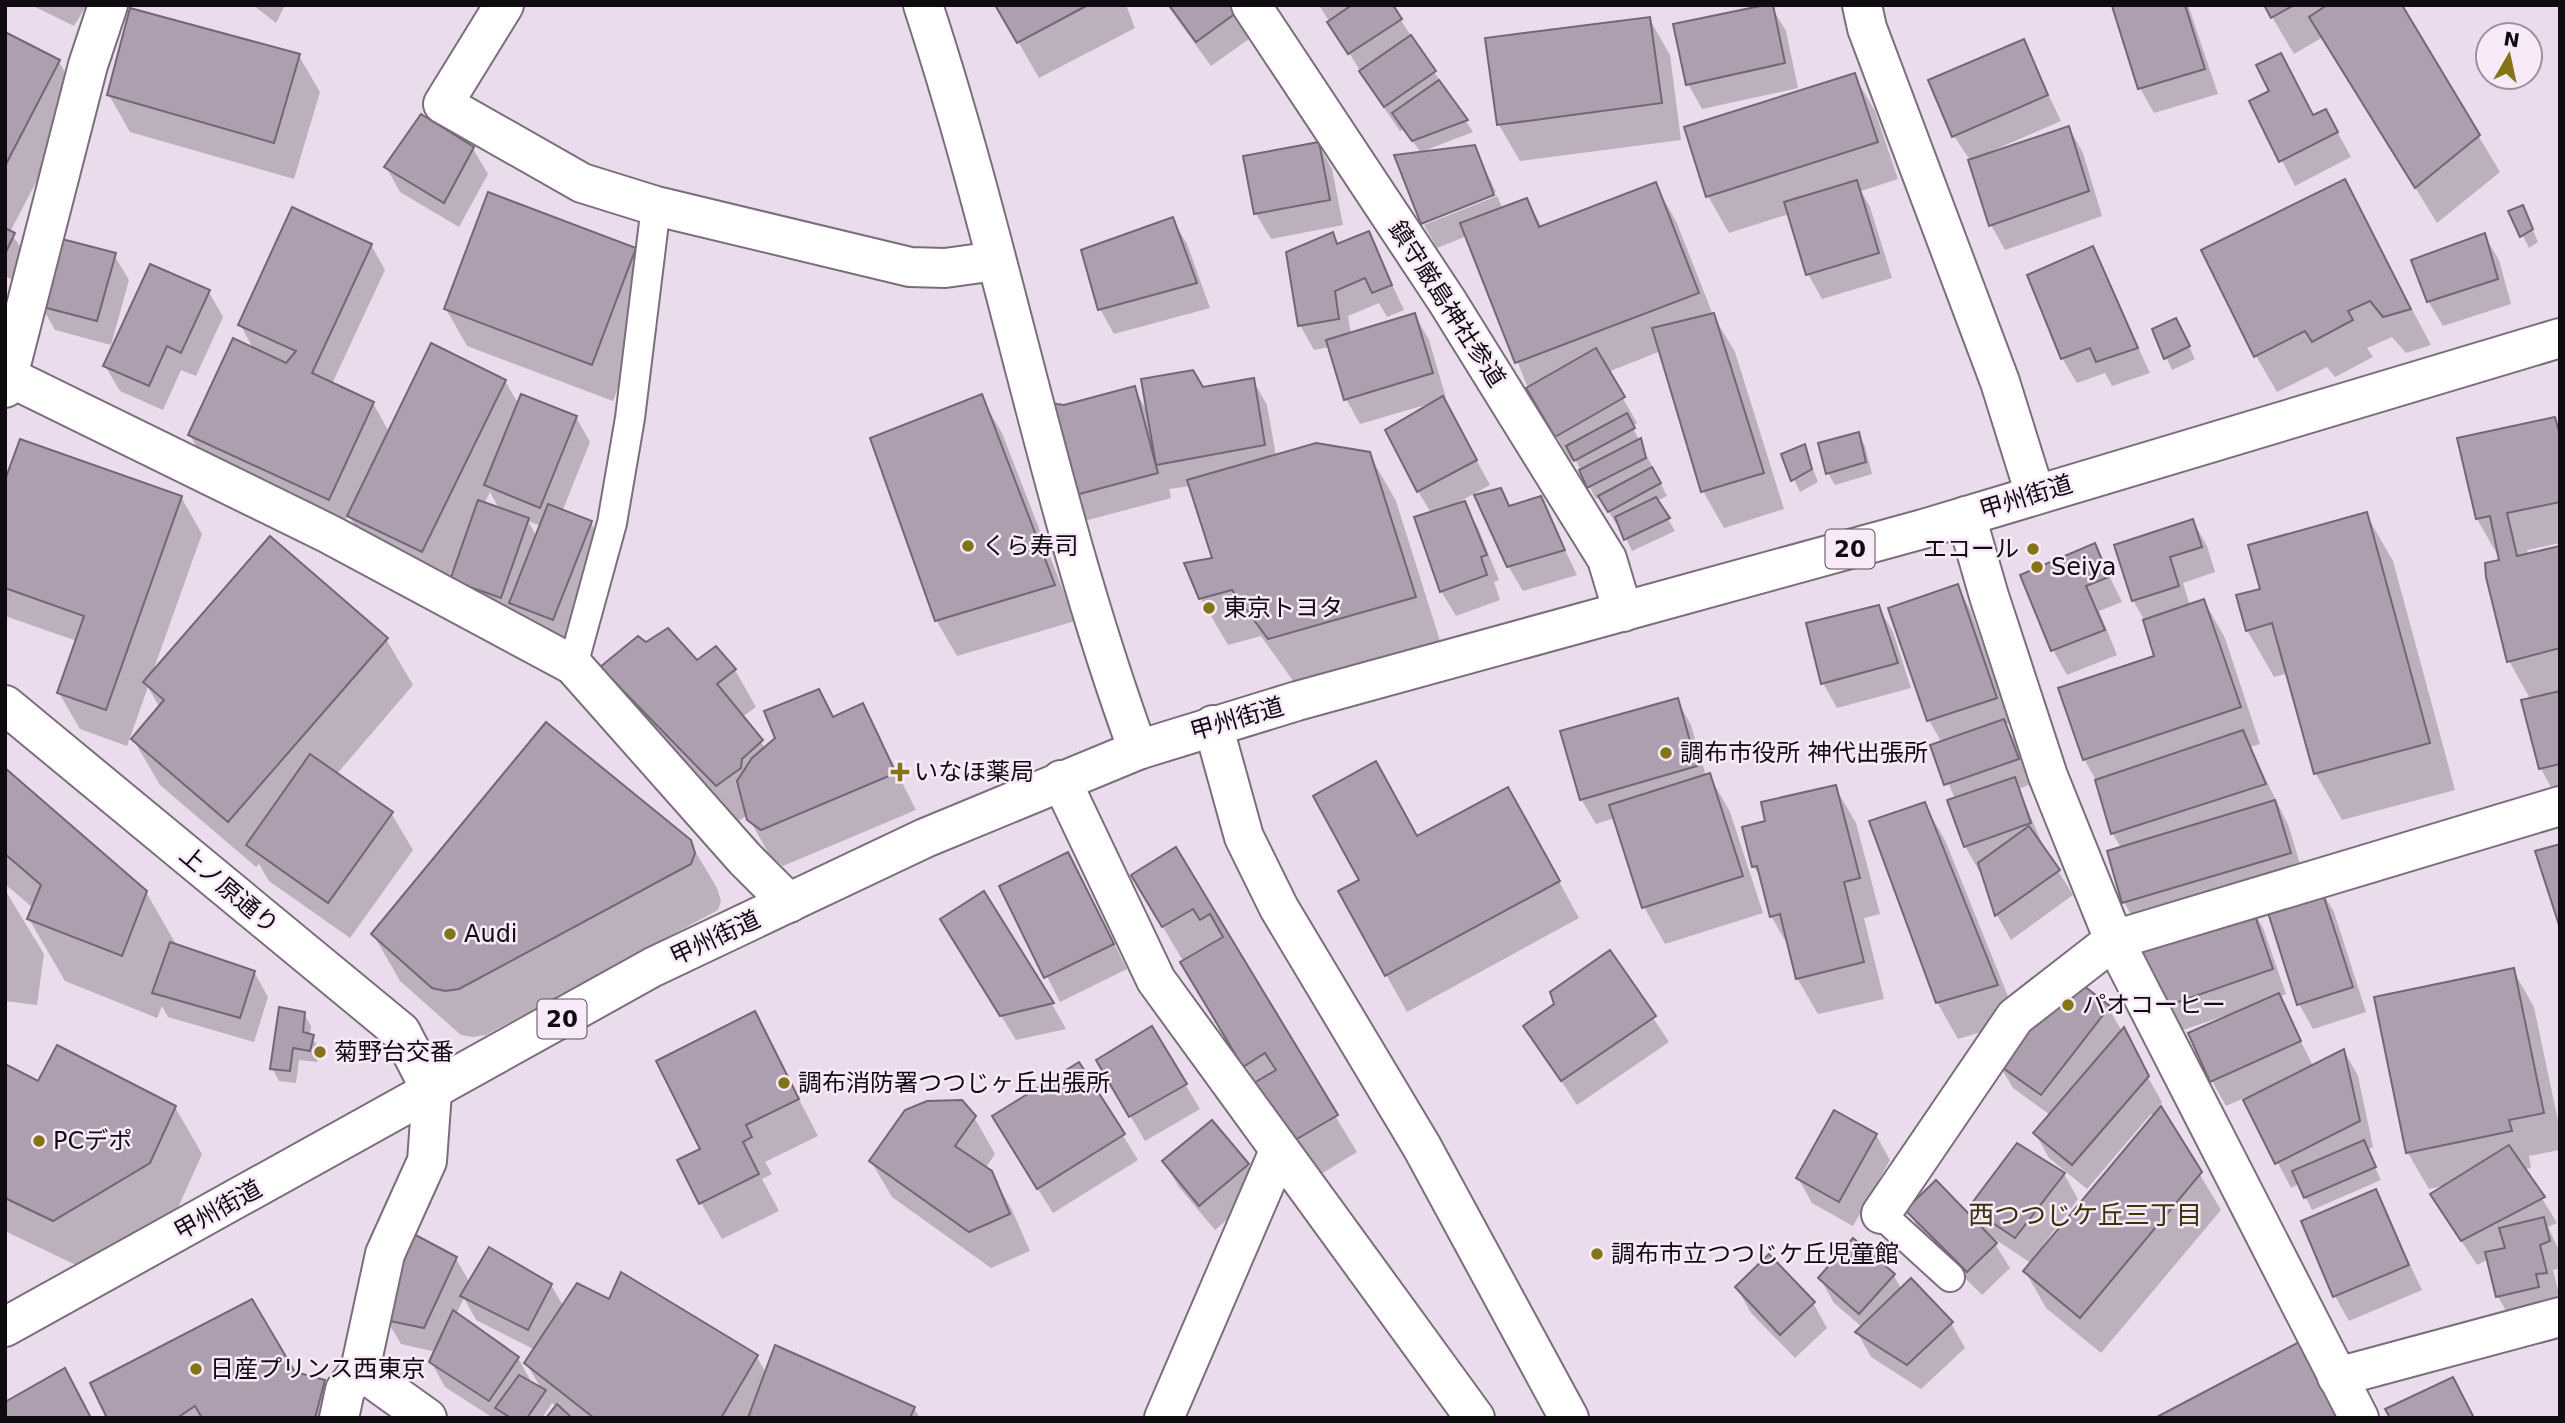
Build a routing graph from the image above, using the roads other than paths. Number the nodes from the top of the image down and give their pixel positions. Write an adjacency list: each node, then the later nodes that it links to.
1 (108, 5): 9 (main road)
2 (504, 5): 6 (main road)
3 (923, 5): 7 (main road)
4 (1251, 5): 12 (main road, 鎮守厳島神社参道)
5 (1861, 5): 10 (main road)
6 (656, 206): 7 (main road); 13 (lane)
7 (996, 261): 16 (main road)
8 (2560, 338): 10 (main road, 甲州街道 / 20)
9 (6, 380): 13 (main road)
10 (2035, 494): 11 (main road, 甲州街道 / 20)
11 (1966, 516): 12 (main road, 甲州街道 / 20); 20 (main road)
12 (1623, 612): 15 (main road, 甲州街道 / 20)
13 (573, 665): 19 (main road)
14 (5, 705): 21 (main road, 上ノ原通り)
15 (1213, 725): 16 (main road, 甲州街道 / 20); 33 (main road)
16 (1138, 750): 17 (main road, 甲州街道 / 20)
17 (1061, 780): 19 (main road, 甲州街道 / 20); 22 (main road)
18 (2560, 806): 20 (main road)
19 (789, 903): 21 (main road, 甲州街道 / 20)
20 (2114, 940): 23 (main road); 28 (main road)
21 (432, 1092): 26 (main road, 甲州街道 / 20); 27 (main road)
22 (1279, 1151): 31 (main road); 32 (main road)
23 (1881, 1214): 24 (lane)
24 (1950, 1277)
25 (2560, 1317): 28 (main road)
26 (5, 1326)
27 (360, 1370): 29 (main road); 30 (main road)
28 (2337, 1377): 34 (main road)
29 (339, 1418)
30 (427, 1418)
31 (1164, 1418)
32 (1475, 1418)
33 (1569, 1418)
34 (2359, 1418)

